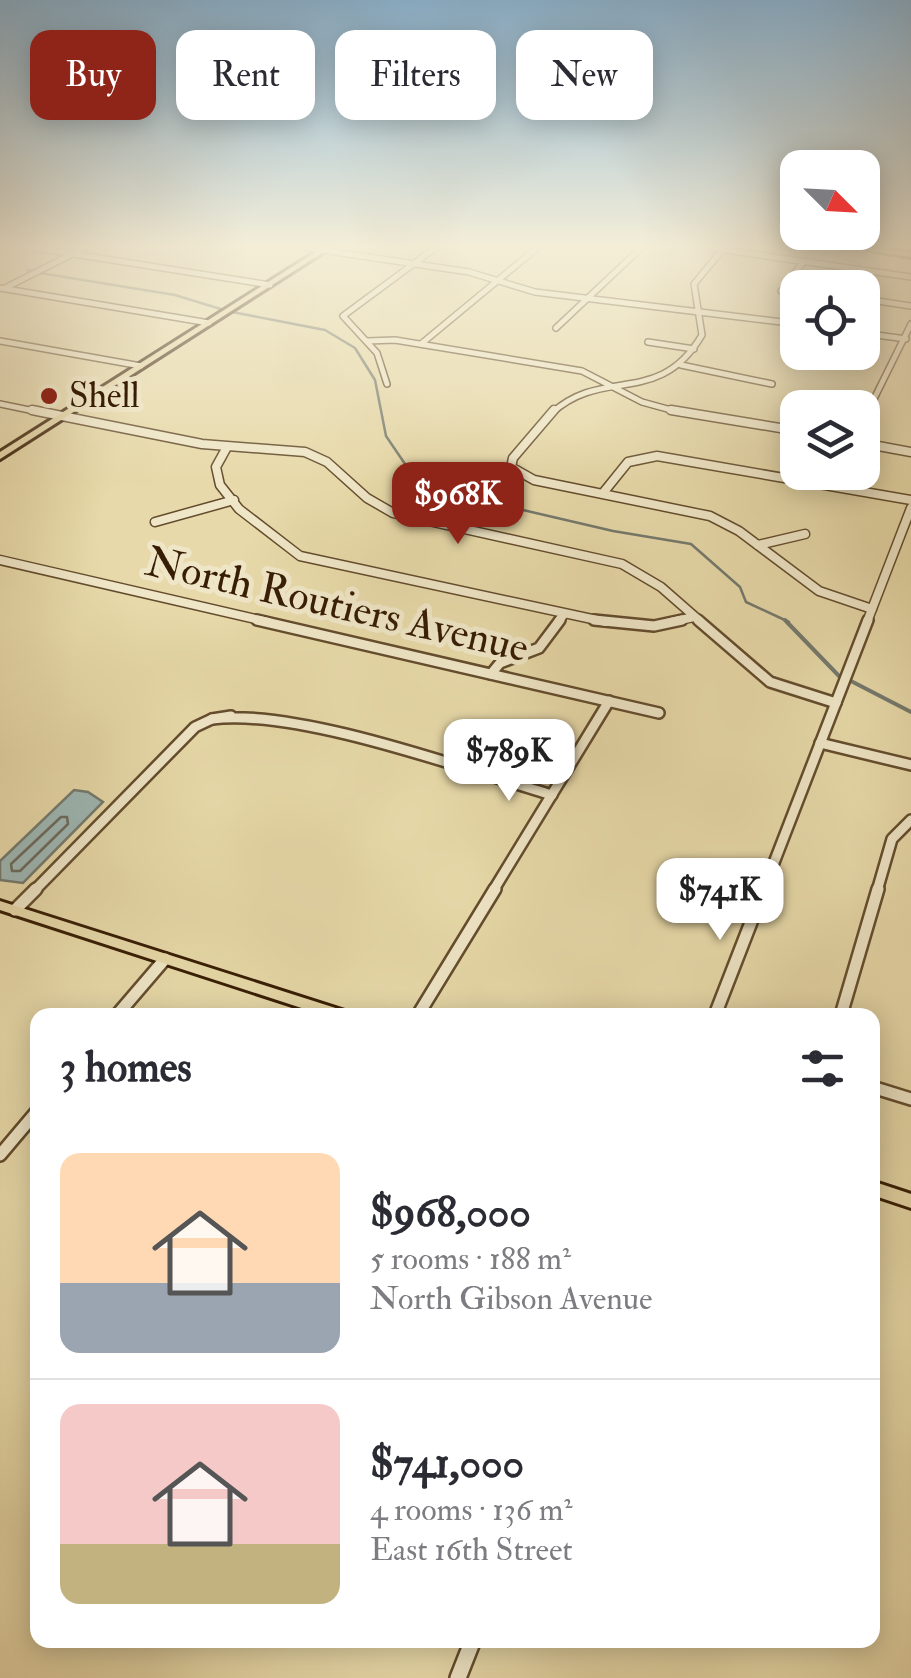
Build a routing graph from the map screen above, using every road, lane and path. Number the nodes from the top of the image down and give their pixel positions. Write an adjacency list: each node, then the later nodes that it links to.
1 (204, 326): 13 (main road)
2 (350, 326): 8 (street)
3 (442, 326): 10 (street)
4 (702, 326): 11 (street)
5 (880, 336): 7 (street)
6 (0, 340): 13 (street)
7 (908, 340): 17 (street)
8 (368, 341): 10 (street); 14 (street)
9 (648, 342): 11 (street)
10 (421, 344): 16 (street)
11 (694, 349): 12 (street)
12 (681, 365): 15 (street); 16 (street)
13 (141, 366): 19 (main road)
14 (387, 384)
15 (772, 384)
16 (619, 387): 20 (street); 25 (street)
17 (880, 391)
18 (0, 404): 19 (street)
19 (62, 416): 21 (street); 24 (main road)
20 (780, 428)
21 (227, 446): 26 (street); 35 (street)
22 (880, 446): 23 (street)
23 (911, 452)
24 (0, 456)
25 (602, 493): 27 (street); 31 (street)
26 (234, 500): 29 (street); 34 (street)
27 (911, 500)
28 (911, 508): 33 (street)
29 (155, 522)
30 (805, 534): 31 (street)
31 (758, 545): 33 (street)
32 (0, 560): 36 (street, North Routiers Avenue)
33 (872, 608): 38 (street)
34 (564, 614): 35 (street); 36 (street)
35 (694, 617): 38 (street)
36 (490, 674): 37 (street, North Routiers Avenue)
37 (609, 702): 39 (street, North Routiers Avenue); 42 (street)
38 (836, 703): 40 (street)
39 (658, 713)
40 (820, 743): 41 (street); 49 (street)
41 (911, 765)
42 (552, 795): 44 (street); 48 (street)
43 (911, 820): 50 (street)
44 (7, 907): 45 (main road)
45 (165, 959): 46 (street); 47 (main road)
46 (124, 1008)
47 (318, 1008)
48 (422, 1008)
49 (717, 1008)
50 (843, 1008)
51 (880, 1089): 52 (street)
52 (911, 1099)
53 (30, 1119): 54 (street)
54 (0, 1154)
55 (880, 1191): 56 (main road)
56 (911, 1201)
57 (470, 1648): 58 (street)
58 (458, 1678)

